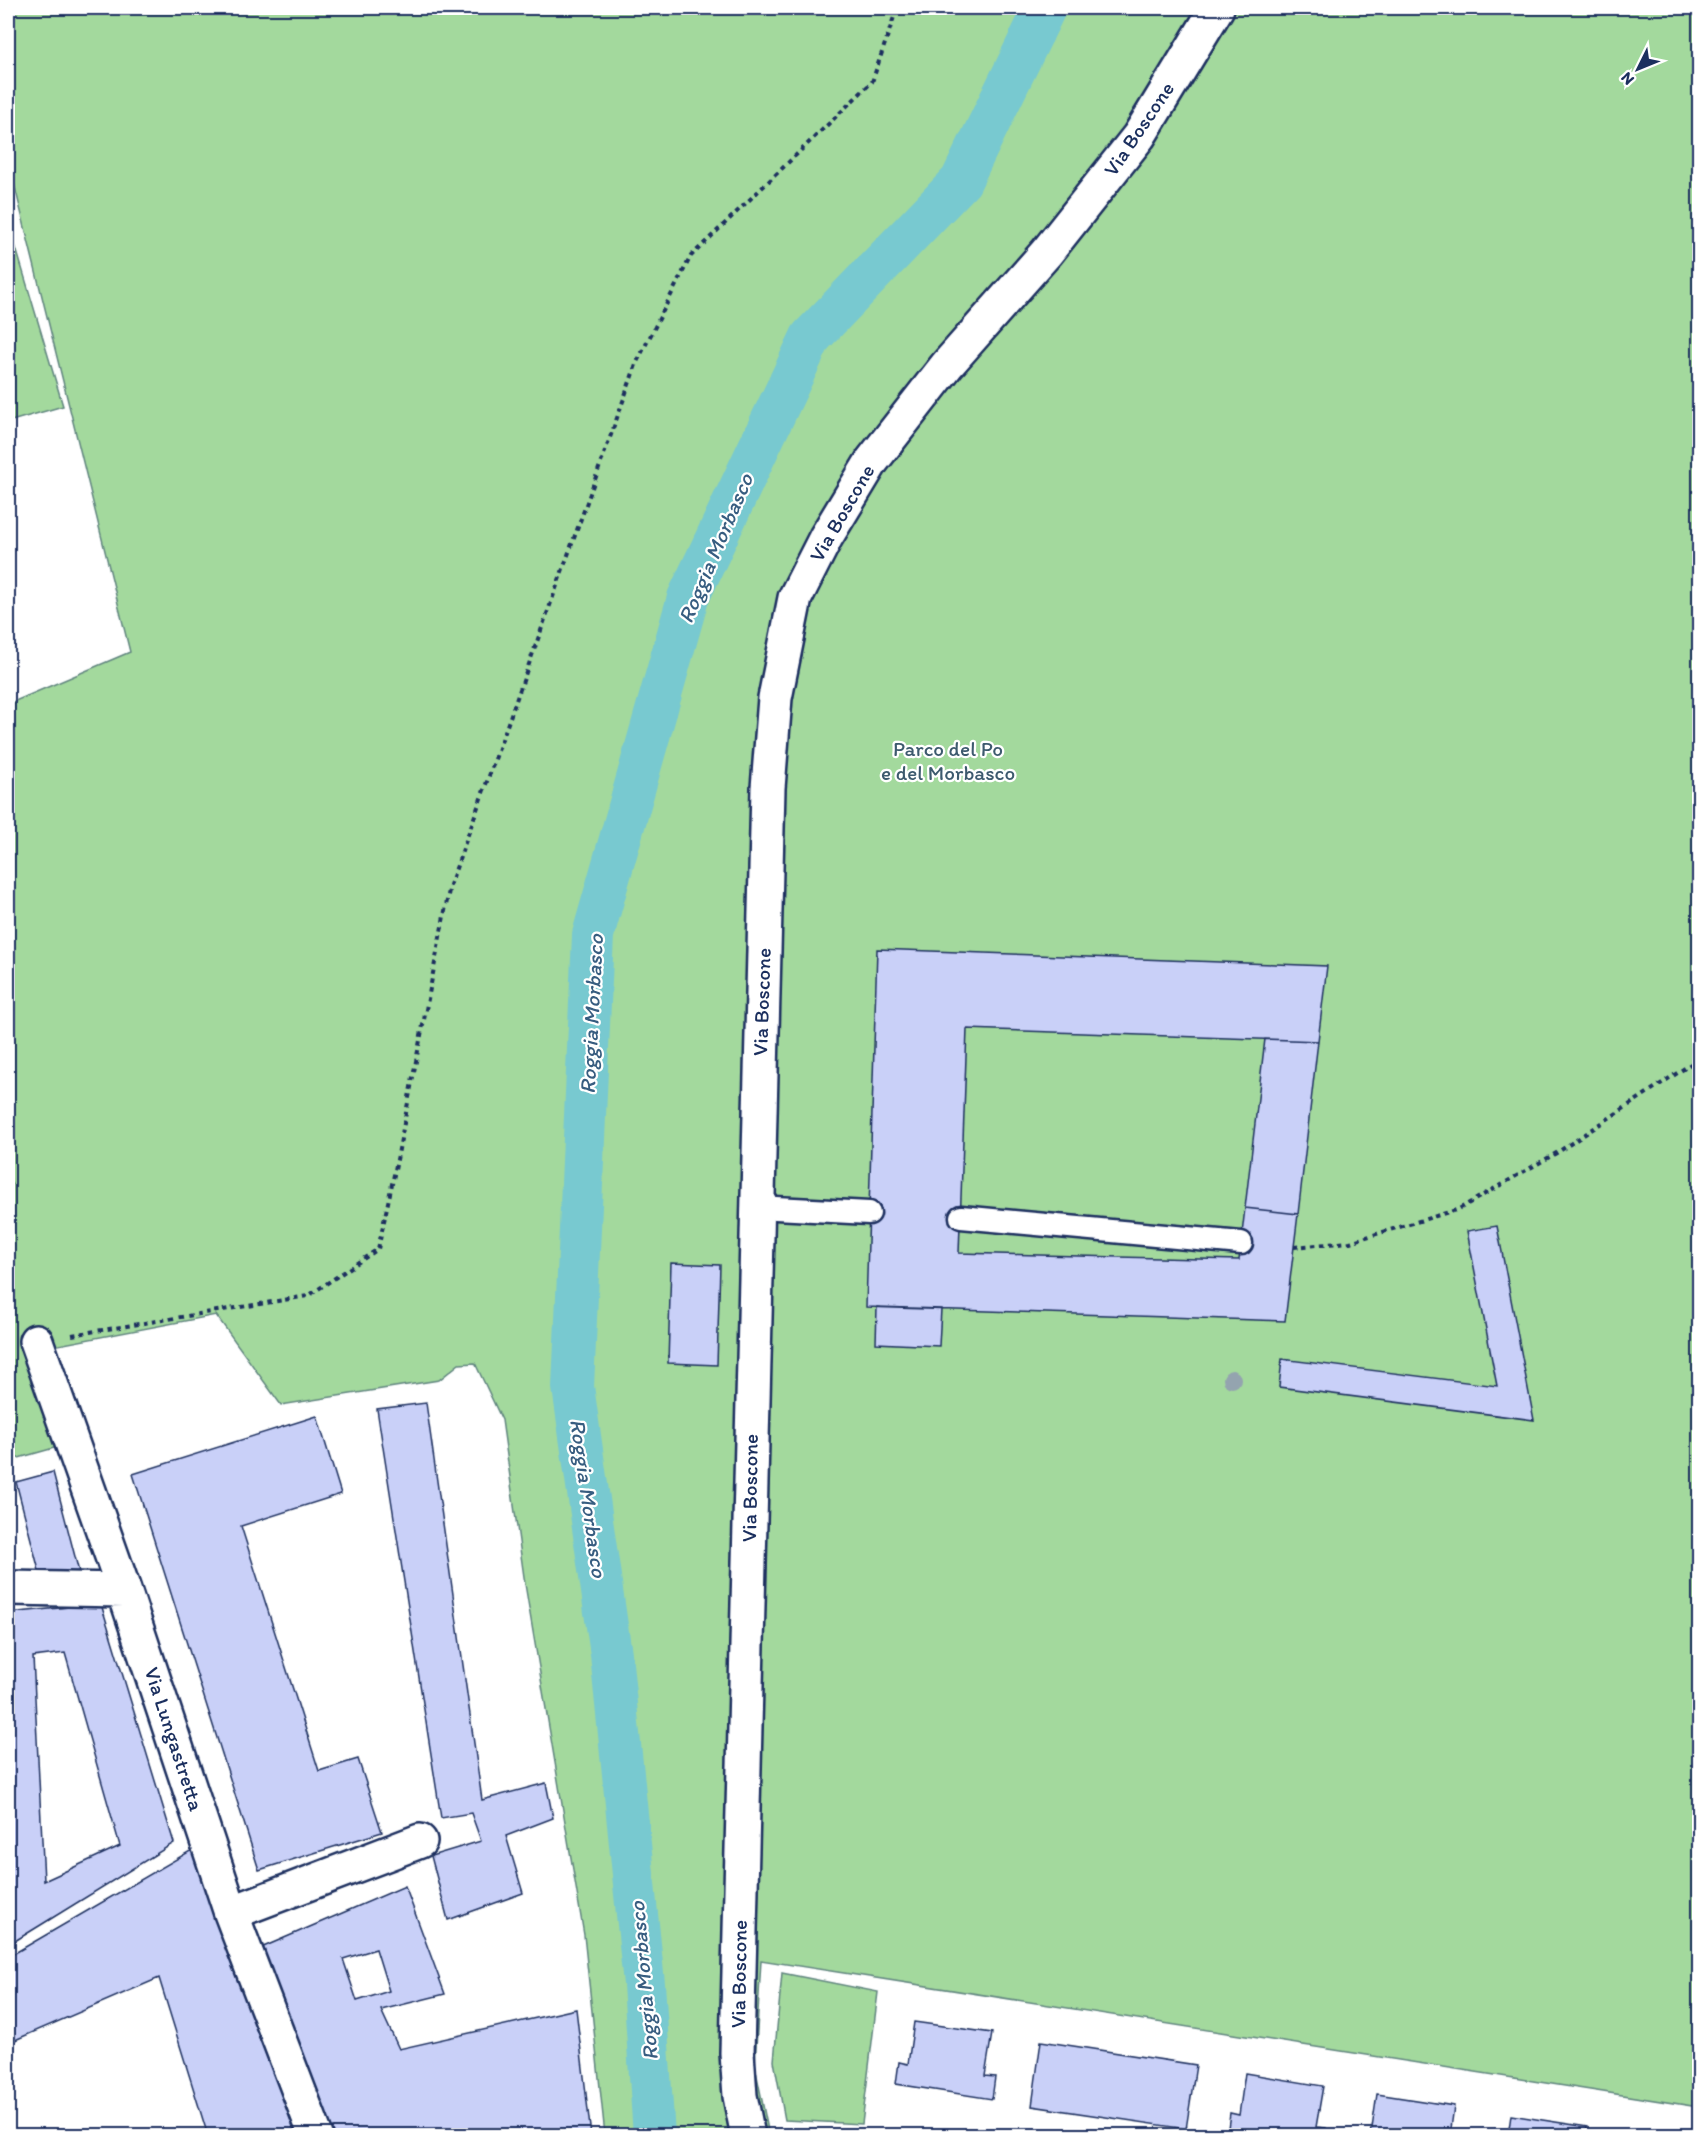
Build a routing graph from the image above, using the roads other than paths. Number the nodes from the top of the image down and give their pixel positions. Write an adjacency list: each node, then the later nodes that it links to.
1 (1217, 8): 2 (street, Via Boscone)
2 (757, 1207): 3 (lane); 12 (street, Via Boscone)
3 (868, 1213)
4 (961, 1217): 5 (lane)
5 (1241, 1243)
6 (36, 1341): 8 (street, Via Lungastretta)
7 (8, 1588): 8 (street)
8 (124, 1590): 10 (street, Via Lungastretta)
9 (420, 1841): 10 (street)
10 (231, 1913): 11 (street, Via Lungastretta)
11 (316, 2136)
12 (748, 2136)

